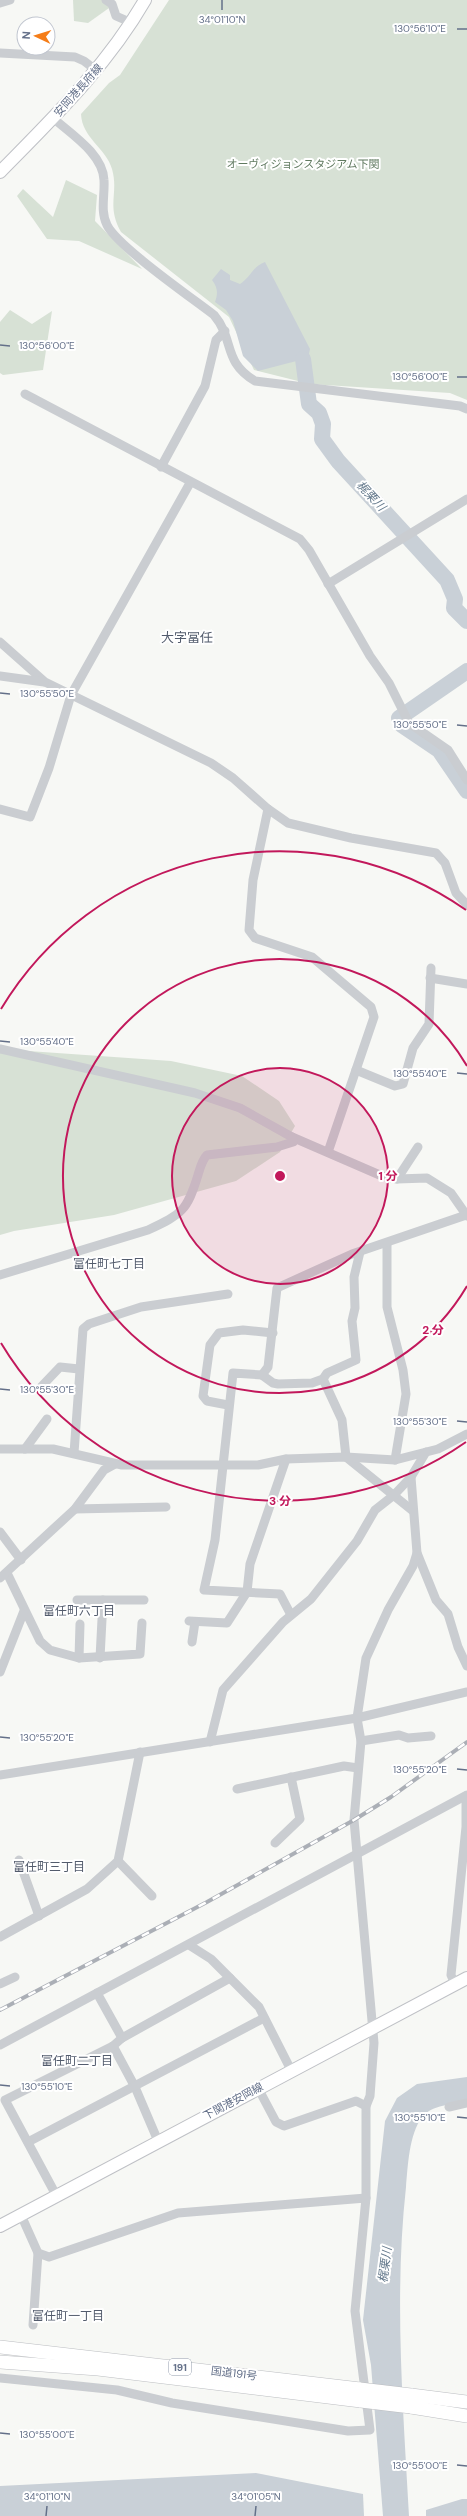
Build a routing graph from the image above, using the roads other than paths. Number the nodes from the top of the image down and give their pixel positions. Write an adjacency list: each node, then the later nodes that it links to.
1 (10, 0): 4 (street)
2 (106, 0): 5 (street)
3 (145, 0): 5 (main road, 安岡港長府線)
4 (0, 4)
5 (132, 23): 7 (main road, 安岡港長府線)
6 (0, 53): 7 (street)
7 (97, 71): 8 (main road, 安岡港長府線)
8 (53, 118): 9 (main road, 安岡港長府線); 10 (street)
9 (0, 172)
10 (224, 330): 12 (street); 13 (street)
11 (25, 394): 13 (street)
12 (467, 409)
13 (161, 467): 14 (street)
14 (190, 483): 16 (street); 20 (street)
15 (467, 499): 16 (street)
16 (328, 584): 21 (street)
17 (0, 642): 19 (street)
18 (0, 676): 19 (street)
19 (45, 682): 20 (street)
20 (71, 696): 22 (street); 23 (street)
21 (467, 780)
22 (0, 809)
23 (268, 809): 24 (street); 29 (street)
24 (467, 904)
25 (431, 968): 26 (street)
26 (430, 978): 27 (street); 29 (street)
27 (467, 984)
28 (0, 1049): 30 (street)
29 (356, 1070): 32 (street)
30 (292, 1137): 32 (street); 37 (street)
31 (418, 1147): 33 (street)
32 (328, 1152): 33 (street)
33 (397, 1179): 34 (street)
34 (466, 1216): 35 (street)
35 (388, 1244): 36 (street); 53 (street)
36 (360, 1252): 39 (street); 42 (street)
37 (0, 1275)
38 (228, 1294): 40 (street)
39 (272, 1333): 41 (street); 44 (street)
40 (79, 1369): 43 (street); 50 (street)
41 (262, 1375): 42 (street); 44 (street)
42 (323, 1379): 51 (street)
43 (40, 1388)
44 (228, 1405): 55 (street)
45 (47, 1419): 48 (street)
46 (467, 1434): 49 (street)
47 (0, 1449): 48 (street)
48 (25, 1449): 50 (street)
49 (426, 1452): 53 (street); 56 (street)
50 (74, 1453): 54 (street)
51 (346, 1457): 52 (street); 53 (street); 57 (street)
52 (286, 1459): 55 (street); 65 (street)
53 (395, 1460)
54 (115, 1464): 55 (street); 59 (street)
55 (223, 1465): 65 (street)
56 (411, 1477): 57 (street); 60 (street)
57 (394, 1495): 60 (street); 70 (street)
58 (166, 1507): 59 (street)
59 (75, 1509): 63 (street)
60 (414, 1511): 62 (street)
61 (0, 1532): 63 (street)
62 (417, 1553): 76 (street); 79 (street)
63 (21, 1560): 64 (street)
64 (4, 1576): 69 (street)
65 (247, 1592): 70 (street); 73 (street)
66 (77, 1600): 67 (street)
67 (103, 1600): 68 (street); 75 (street)
68 (144, 1600)
69 (24, 1611): 74 (street); 77 (street)
70 (291, 1615): 82 (street)
71 (142, 1623): 75 (street)
72 (80, 1624): 74 (street)
73 (192, 1642)
74 (79, 1658): 75 (street)
75 (100, 1658)
76 (467, 1666)
77 (0, 1672)
78 (467, 1692): 79 (street)
79 (357, 1718): 81 (street); 82 (street)
80 (431, 1736): 81 (street)
81 (361, 1741): 84 (street)
82 (210, 1742): 83 (street)
83 (140, 1752): 85 (street); 92 (street)
84 (358, 1768): 86 (street); 90 (street)
85 (1, 1777)
86 (291, 1777): 87 (street); 89 (street)
87 (237, 1789)
88 (466, 1795): 90 (street); 101 (street)
89 (275, 1843)
90 (357, 1855): 96 (street); 104 (street)
91 (19, 1860): 94 (street)
92 (118, 1861): 93 (street); 94 (street)
93 (152, 1896)
94 (40, 1916): 95 (street)
95 (0, 1937)
96 (192, 1943): 98 (street); 102 (street)
97 (15, 1977): 100 (street)
98 (230, 1978): 103 (street); 105 (street)
99 (467, 1978): 101 (main road, 下関港安岡線)
100 (0, 1983)
101 (455, 1984): 104 (main road, 下関港安岡線)
102 (97, 1993): 105 (street); 106 (street)
103 (264, 2018): 108 (street); 109 (street)
104 (372, 2029): 108 (main road, 下関港安岡線); 112 (street)
105 (122, 2038): 107 (street)
106 (0, 2045)
107 (114, 2046): 109 (street); 115 (street)
108 (291, 2070): 110 (main road, 下関港安岡線)
109 (135, 2087): 114 (street); 115 (street)
110 (258, 2088): 112 (street); 114 (main road, 下関港安岡線)
111 (467, 2103): 113 (street)
112 (366, 2106): 117 (street)
113 (449, 2107)
114 (158, 2141): 116 (main road, 下関港安岡線)
115 (28, 2142): 116 (street)
116 (56, 2195): 118 (main road, 下関港安岡線)
117 (366, 2198): 120 (street); 124 (street)
118 (20, 2215): 119 (main road, 下関港安岡線); 120 (street)
119 (0, 2226)
120 (38, 2253): 121 (street)
121 (32, 2325)
122 (0, 2346): 125 (highway, 国道191号 / 191)
123 (0, 2362): 125 (highway, 国道191号 / 191)
124 (0, 2378)
125 (360, 2395): 126 (highway, 国道191号 / 191, bridge)
126 (411, 2401): 127 (highway, 国道191号 / 191); 128 (highway, 国道191号 / 191)
127 (467, 2402)
128 (467, 2416)

